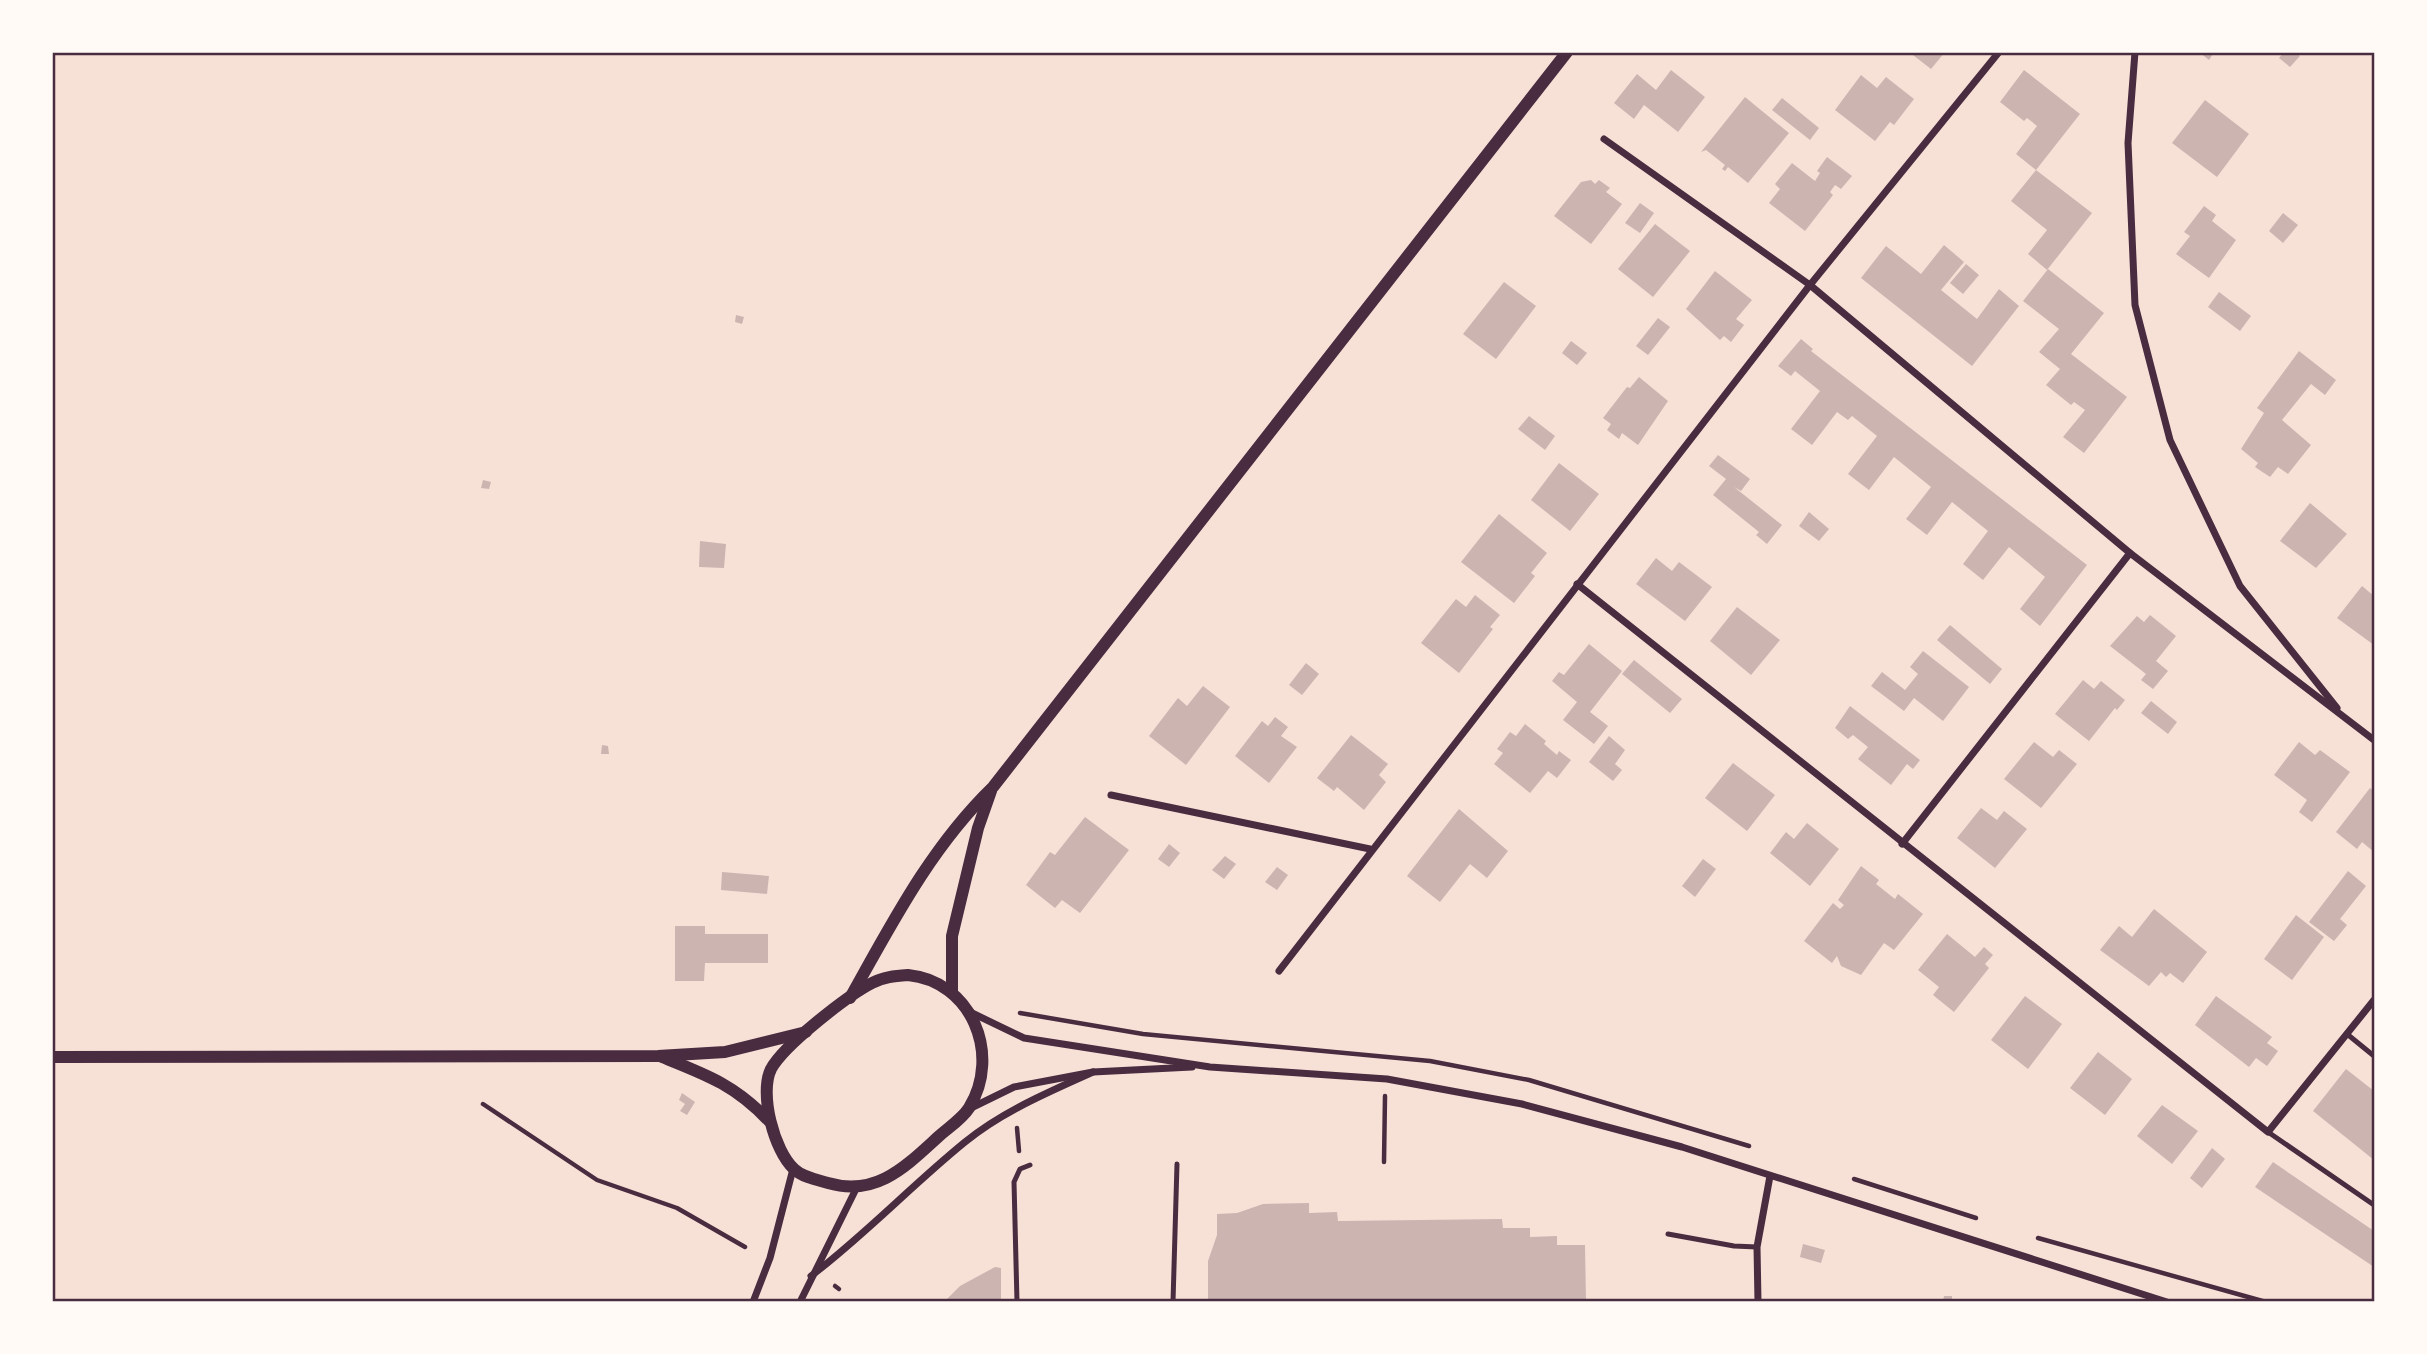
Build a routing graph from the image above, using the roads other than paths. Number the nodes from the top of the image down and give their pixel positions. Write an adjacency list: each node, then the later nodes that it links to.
1 (1567, 52): 10 (street)
2 (1999, 52): 5 (street)
3 (2135, 52): 8 (street)
4 (1604, 139): 5 (street)
5 (1810, 285): 6 (street); 7 (street)
6 (2130, 553): 8 (street); 12 (street)
7 (1577, 584): 12 (street); 13 (street)
8 (2343, 716): 9 (street)
9 (2375, 740)
10 (993, 787): 15 (street); 16 (street)
11 (1111, 794): 13 (street)
12 (1902, 844): 28 (street)
13 (1370, 849): 14 (street)
14 (1279, 971)
15 (951, 992): 16 (street); 18 (street)
16 (850, 998): 19 (street)
17 (2375, 1000): 20 (street)
18 (970, 1012): 24 (street); 26 (street)
19 (806, 1032): 21 (street); 27 (street)
20 (2347, 1034): 22 (lane); 28 (street)
21 (658, 1056): 23 (street); 27 (street)
22 (2375, 1056)
23 (52, 1057)
24 (1210, 1067): 25 (street); 32 (street)
25 (1093, 1072): 26 (street); 37 (street)
26 (968, 1110): 33 (street)
27 (769, 1121): 31 (street)
28 (2268, 1132): 34 (lane)
29 (1177, 1164): 41 (lane)
30 (1030, 1165): 40 (lane)
31 (793, 1169): 33 (street); 38 (street)
32 (1770, 1176): 36 (street); 43 (street)
33 (856, 1189): 37 (street)
34 (2375, 1205)
35 (1668, 1234): 36 (lane)
36 (1757, 1247): 42 (street)
37 (811, 1276): 39 (street)
38 (753, 1301)
39 (800, 1301)
40 (1017, 1301)
41 (1173, 1301)
42 (1758, 1301)
43 (2167, 1301)

